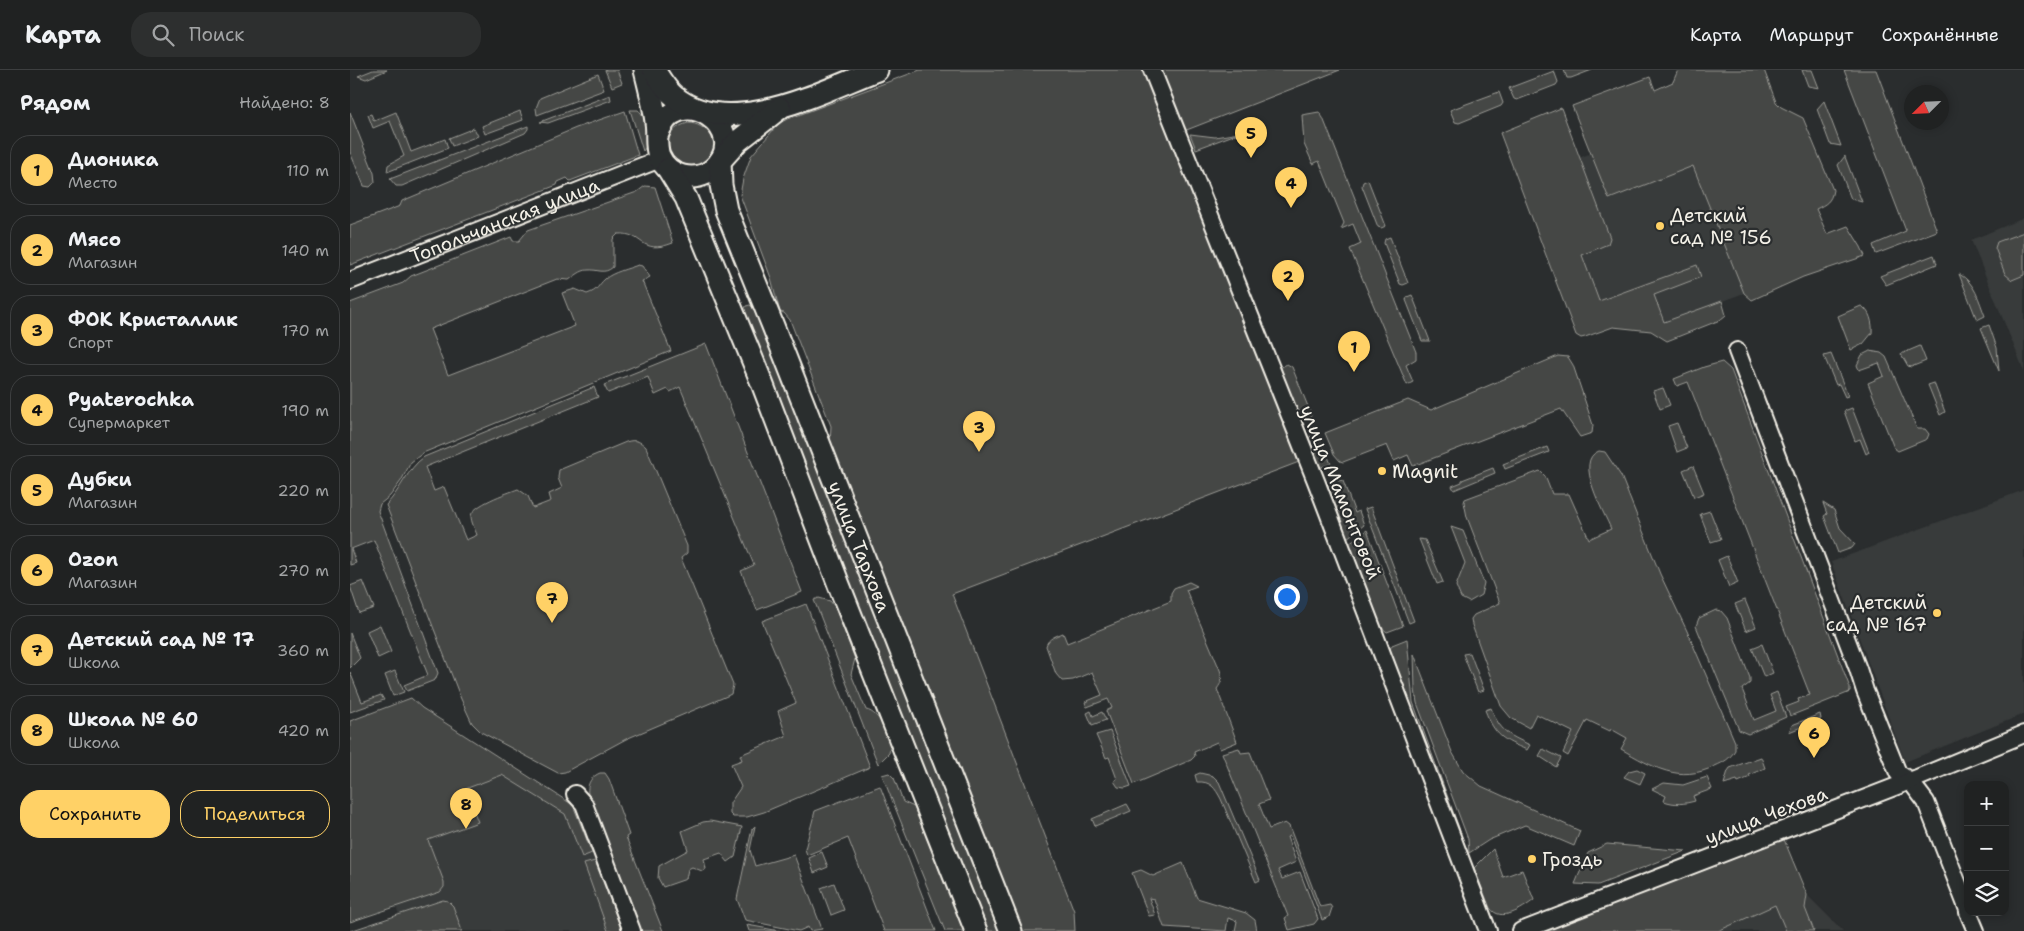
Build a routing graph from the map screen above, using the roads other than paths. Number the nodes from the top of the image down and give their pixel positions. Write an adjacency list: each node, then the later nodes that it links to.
1 (645, 70): 7 (main road)
2 (654, 70): 6 (main road)
3 (877, 70): 5 (main road)
4 (1152, 70): 22 (street, улица Мамонтовой)
5 (780, 108): 6 (main road); 8 (main road)
6 (698, 110): 7 (main road); 8 (main road)
7 (657, 136): 9 (main road)
8 (720, 161): 9 (main road); 11 (main road, улица Тархова)
9 (664, 164): 10 (street, Топольчанская улица); 12 (main road, улица Тархова)
10 (350, 281)
11 (759, 293): 12 (main road); 21 (main road, улица Тархова)
12 (730, 304): 20 (main road, улица Тархова)
13 (1737, 351): 15 (street)
14 (2024, 734): 15 (street, улица Чехова)
15 (1910, 781): 17 (street); 23 (street, улица Чехова)
16 (575, 794): 19 (street)
17 (1964, 901)
18 (1970, 916): 24 (street)
19 (632, 931)
20 (976, 931)
21 (1011, 931)
22 (1488, 931)
23 (1521, 931)
24 (1976, 931)

